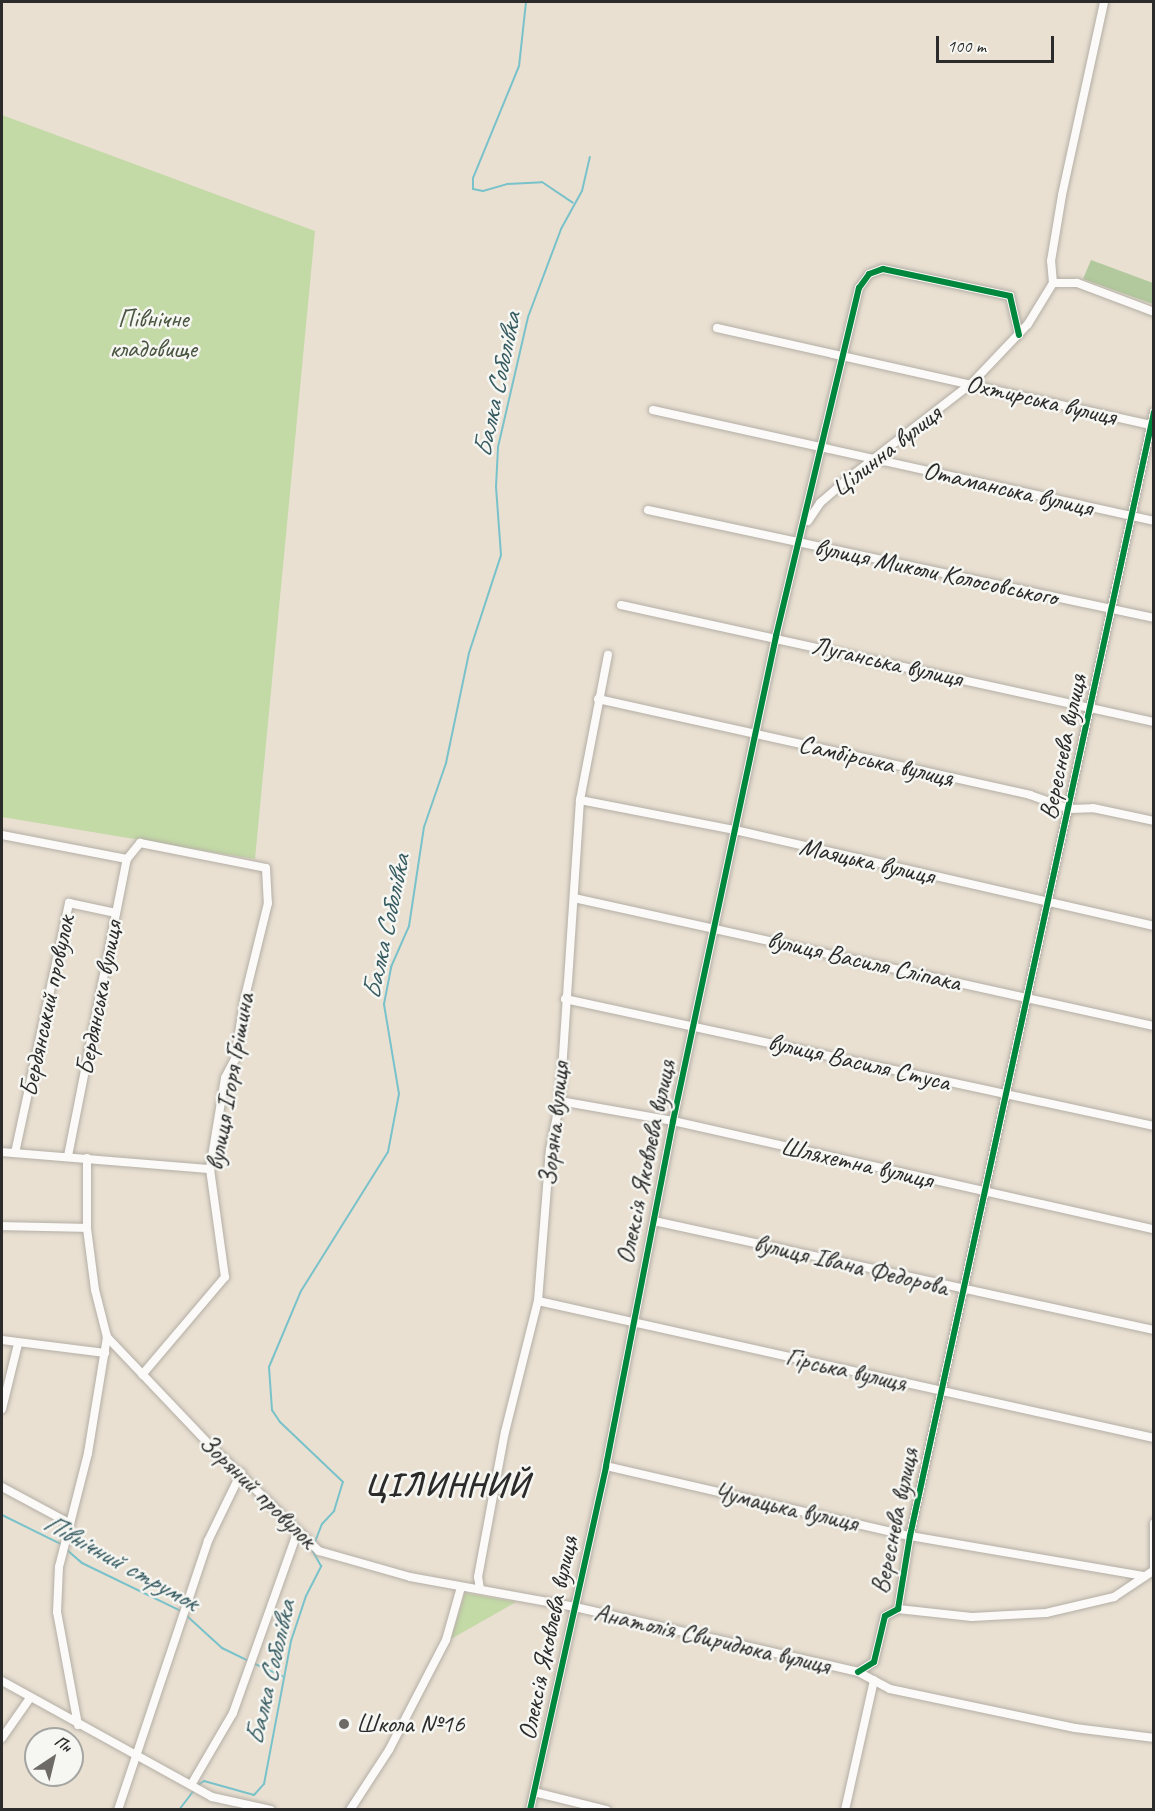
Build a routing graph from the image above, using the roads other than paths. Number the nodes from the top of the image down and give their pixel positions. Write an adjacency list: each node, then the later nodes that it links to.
1 (1104, 2): 2 (street)
2 (1053, 283): 3 (street); 5 (street, Цілинна вулиця)
3 (1154, 312)
4 (717, 328): 6 (street, Охтирська вулиця)
5 (1019, 335): 6 (street, Цілинна вулиця); 7 (street, Цілинна вулиця)
6 (842, 357): 7 (street, Охтирська вулиця); 11 (street, Цілинна вулиця)
7 (972, 383): 10 (street, Охтирська вулиця); 12 (street, Цілинна вулиця)
8 (653, 410): 11 (street, Отаманська вулиця)
9 (1154, 412): 10 (street, Вереснева вулиця)
10 (1152, 426): 14 (street, Вереснева вулиця)
11 (824, 446): 12 (street, Отаманська вулиця); 16 (street, Цілинна вулиця)
12 (873, 459): 14 (street, Отаманська вулиця); 16 (street, Цілинна вулиця)
13 (648, 510): 17 (street, вулиця Миколи Колосовського)
14 (1132, 516): 15 (street, Отаманська вулиця); 19 (street, Вереснева вулиця)
15 (1154, 521)
16 (806, 524): 17 (street, Олексія Яковлєва вулиця)
17 (801, 543): 19 (street, вулиця Миколи Колосовського); 21 (street, Олексія Яковлєва вулиця)
18 (621, 605): 21 (street, Луганська вулиця)
19 (1112, 608): 20 (street, вулиця Миколи Колосовського); 24 (street, Вереснева вулиця)
20 (1154, 618)
21 (776, 636): 24 (street, Луганська вулиця); 26 (street, Олексія Яковлєва вулиця)
22 (608, 655): 23 (street, Зоряна вулиця)
23 (598, 699): 26 (street, Самбірська вулиця); 27 (street, Зоряна вулиця)
24 (1091, 710): 25 (street, Луганська вулиця); 28 (street, Вереснева вулиця)
25 (1154, 722)
26 (757, 734): 28 (street, Самбірська вулиця); 30 (street, Олексія Яковлєва вулиця)
27 (580, 800): 30 (street, Маяцька вулиця); 34 (street, Зоряна вулиця)
28 (1069, 809): 29 (street, Самбірська вулиця); 35 (street, Вереснева вулиця)
29 (1154, 821)
30 (735, 830): 35 (street, Маяцька вулиця); 38 (street, Олексія Яковлєва вулиця)
31 (2, 835): 32 (street)
32 (127, 859): 33 (street, Бердянська вулиця); 36 (street, Бердянська вулиця)
33 (266, 868): 51 (street, вулиця Ігоря Грішина)
34 (574, 898): 38 (street, вулиця Василя Сліпака); 40 (street, Зоряна вулиця)
35 (1050, 903): 37 (street, Маяцька вулиця); 39 (street, Вереснева вулиця)
36 (116, 912): 48 (street, Бердянський провулок); 49 (street, Бердянська вулиця)
37 (1154, 926)
38 (715, 927): 39 (street, вулиця Василя Сліпака); 41 (street, Олексія Яковлєва вулиця)
39 (1029, 998): 42 (street, вулиця Василя Сліпака); 43 (street, Вереснева вулиця)
40 (565, 999): 41 (street, вулиця Василя Стуса); 44 (street, Зоряна вулиця)
41 (694, 1024): 43 (street, вулиця Василя Стуса); 45 (street, Олексія Яковлєва вулиця)
42 (1154, 1026)
43 (1008, 1096): 46 (street, вулиця Василя Стуса); 52 (street, Вереснева вулиця)
44 (560, 1101): 45 (street, Шляхетна вулиця); 58 (street, Зоряна вулиця)
45 (673, 1121): 52 (street, Шляхетна вулиця); 53 (street, Олексія Яковлєва вулиця)
46 (1154, 1126)
47 (2, 1152): 48 (street)
48 (15, 1153): 49 (street)
49 (68, 1156): 50 (street)
50 (87, 1158): 51 (street); 55 (street)
51 (210, 1169): 65 (street, вулиця Ігоря Грішина)
52 (987, 1192): 56 (street, Шляхетна вулиця); 57 (street, Вереснева вулиця)
53 (654, 1221): 57 (street, вулиця Івана Федорова); 59 (street, Олексія Яковлєва вулиця)
54 (2, 1226): 55 (street)
55 (87, 1228): 61 (street)
56 (1154, 1229)
57 (966, 1291): 60 (street, вулиця Івана Федорова); 66 (street, Вереснева вулиця)
58 (538, 1301): 59 (street, Гірська вулиця); 79 (street, Зоряна вулиця)
59 (633, 1323): 66 (street, Гірська вулиця); 69 (street, Олексія Яковлєва вулиця)
60 (1154, 1330)
61 (107, 1337): 64 (street); 65 (street, Зоряний провулок)
62 (2, 1340): 63 (street)
63 (18, 1344): 64 (street); 67 (street)
64 (105, 1353): 72 (street)
65 (142, 1375): 70 (street, Зоряний провулок)
66 (944, 1392): 68 (street, Гірська вулиця); 75 (street, Вереснева вулиця)
67 (2, 1410)
68 (1154, 1438)
69 (606, 1466): 75 (street, Чумацька вулиця); 80 (street, Олексія Яковлєва вулиця)
70 (241, 1473): 74 (street, Зоряний провулок); 89 (street)
71 (2, 1487): 72 (street)
72 (67, 1522): 86 (street)
73 (1154, 1522): 76 (street)
74 (297, 1533): 78 (street, Зоряний провулок); 90 (street)
75 (910, 1536): 77 (street, Чумацька вулиця); 81 (street, Вереснева вулиця)
76 (1154, 1571): 77 (street)
77 (1145, 1576): 81 (street)
78 (461, 1587): 79 (street, Зоряний провулок); 94 (street)
79 (480, 1589): 80 (street, Анатолія Свиридюка вулиця)
80 (575, 1607): 82 (street, Анатолія Свиридюка вулиця); 91 (street, Олексія Яковлєва вулиця)
81 (898, 1609): 82 (street, Вереснева вулиця)
82 (858, 1672): 83 (street, Анатолія Свиридюка вулиця)
83 (874, 1680): 88 (street, Анатолія Свиридюка вулиця); 97 (street)
84 (2, 1681): 85 (street)
85 (30, 1698): 86 (street); 87 (street)
86 (78, 1725): 89 (street)
87 (2, 1738)
88 (1154, 1738)
89 (135, 1757): 90 (street); 92 (street)
90 (191, 1785): 93 (street)
91 (534, 1792): 95 (street, Олексія Яковлєва вулиця); 96 (street)
92 (118, 1809)
93 (271, 1809)
94 (350, 1809)
95 (530, 1809)
96 (607, 1809)
97 (845, 1809)

